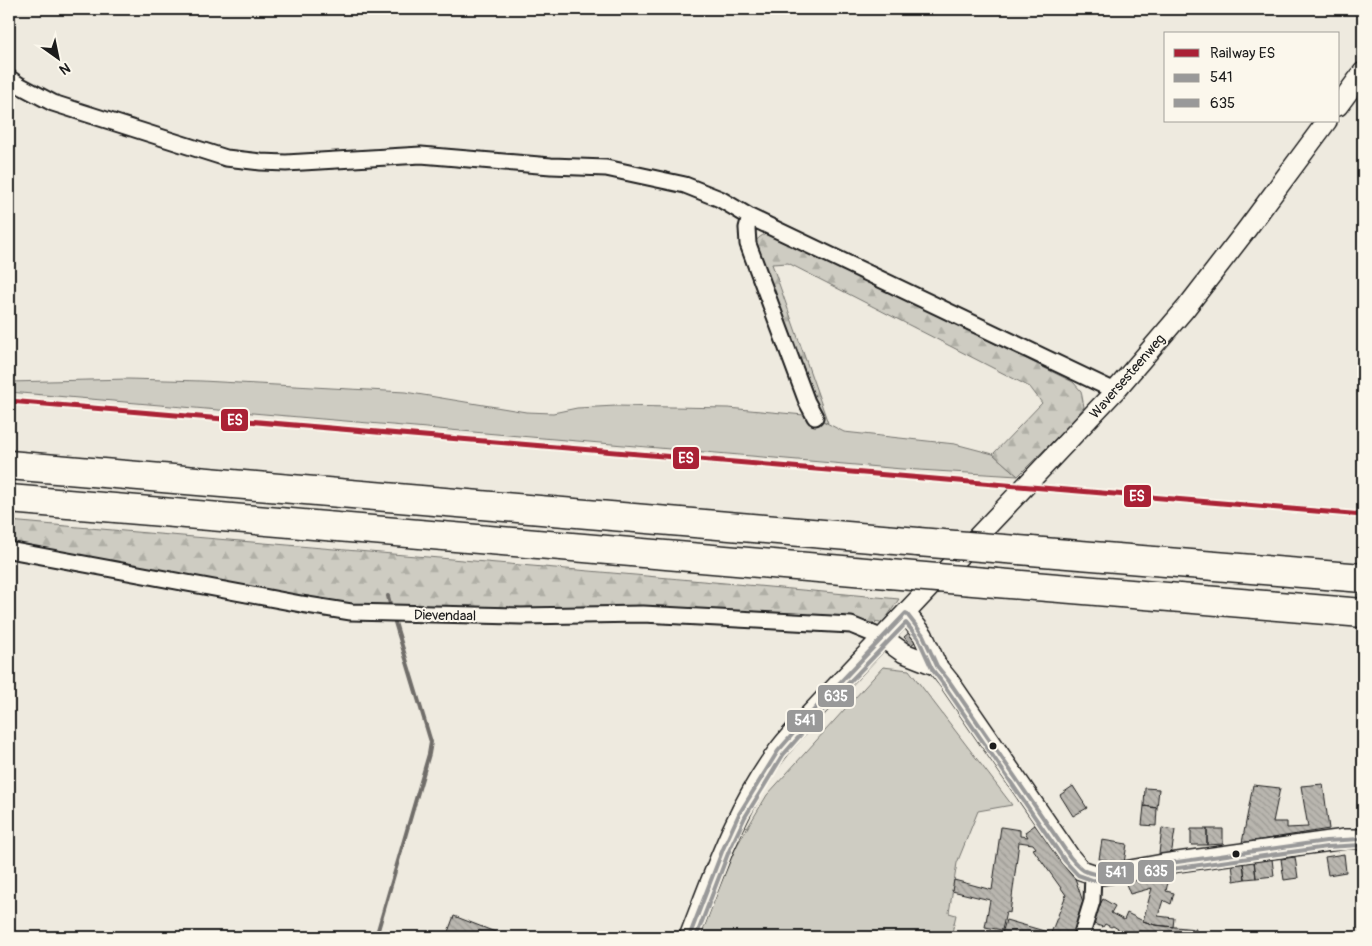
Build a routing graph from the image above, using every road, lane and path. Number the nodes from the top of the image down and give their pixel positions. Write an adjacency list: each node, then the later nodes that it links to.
1 (1363, 72): 3 (street)
2 (9, 78): 5 (street)
3 (1340, 103)
4 (1326, 122): 6 (street, Waversesteenweg)
5 (750, 217): 6 (street); 7 (street)
6 (1115, 391): 12 (street, Waversesteenweg)
7 (815, 418)
8 (9, 465): 11 (highway, bridge)
9 (9, 500): 13 (highway, bridge)
10 (9, 550): 14 (street, Dievendaal)
11 (1363, 578)
12 (906, 613): 14 (street, Waversesteenweg); 15 (street)
13 (1363, 613)
14 (883, 638): 15 (street); 18 (street, Waversesteenweg)
15 (937, 666): 17 (street)
16 (1362, 837): 17 (street)
17 (1093, 874): 19 (street)
18 (689, 937)
19 (1081, 937)

